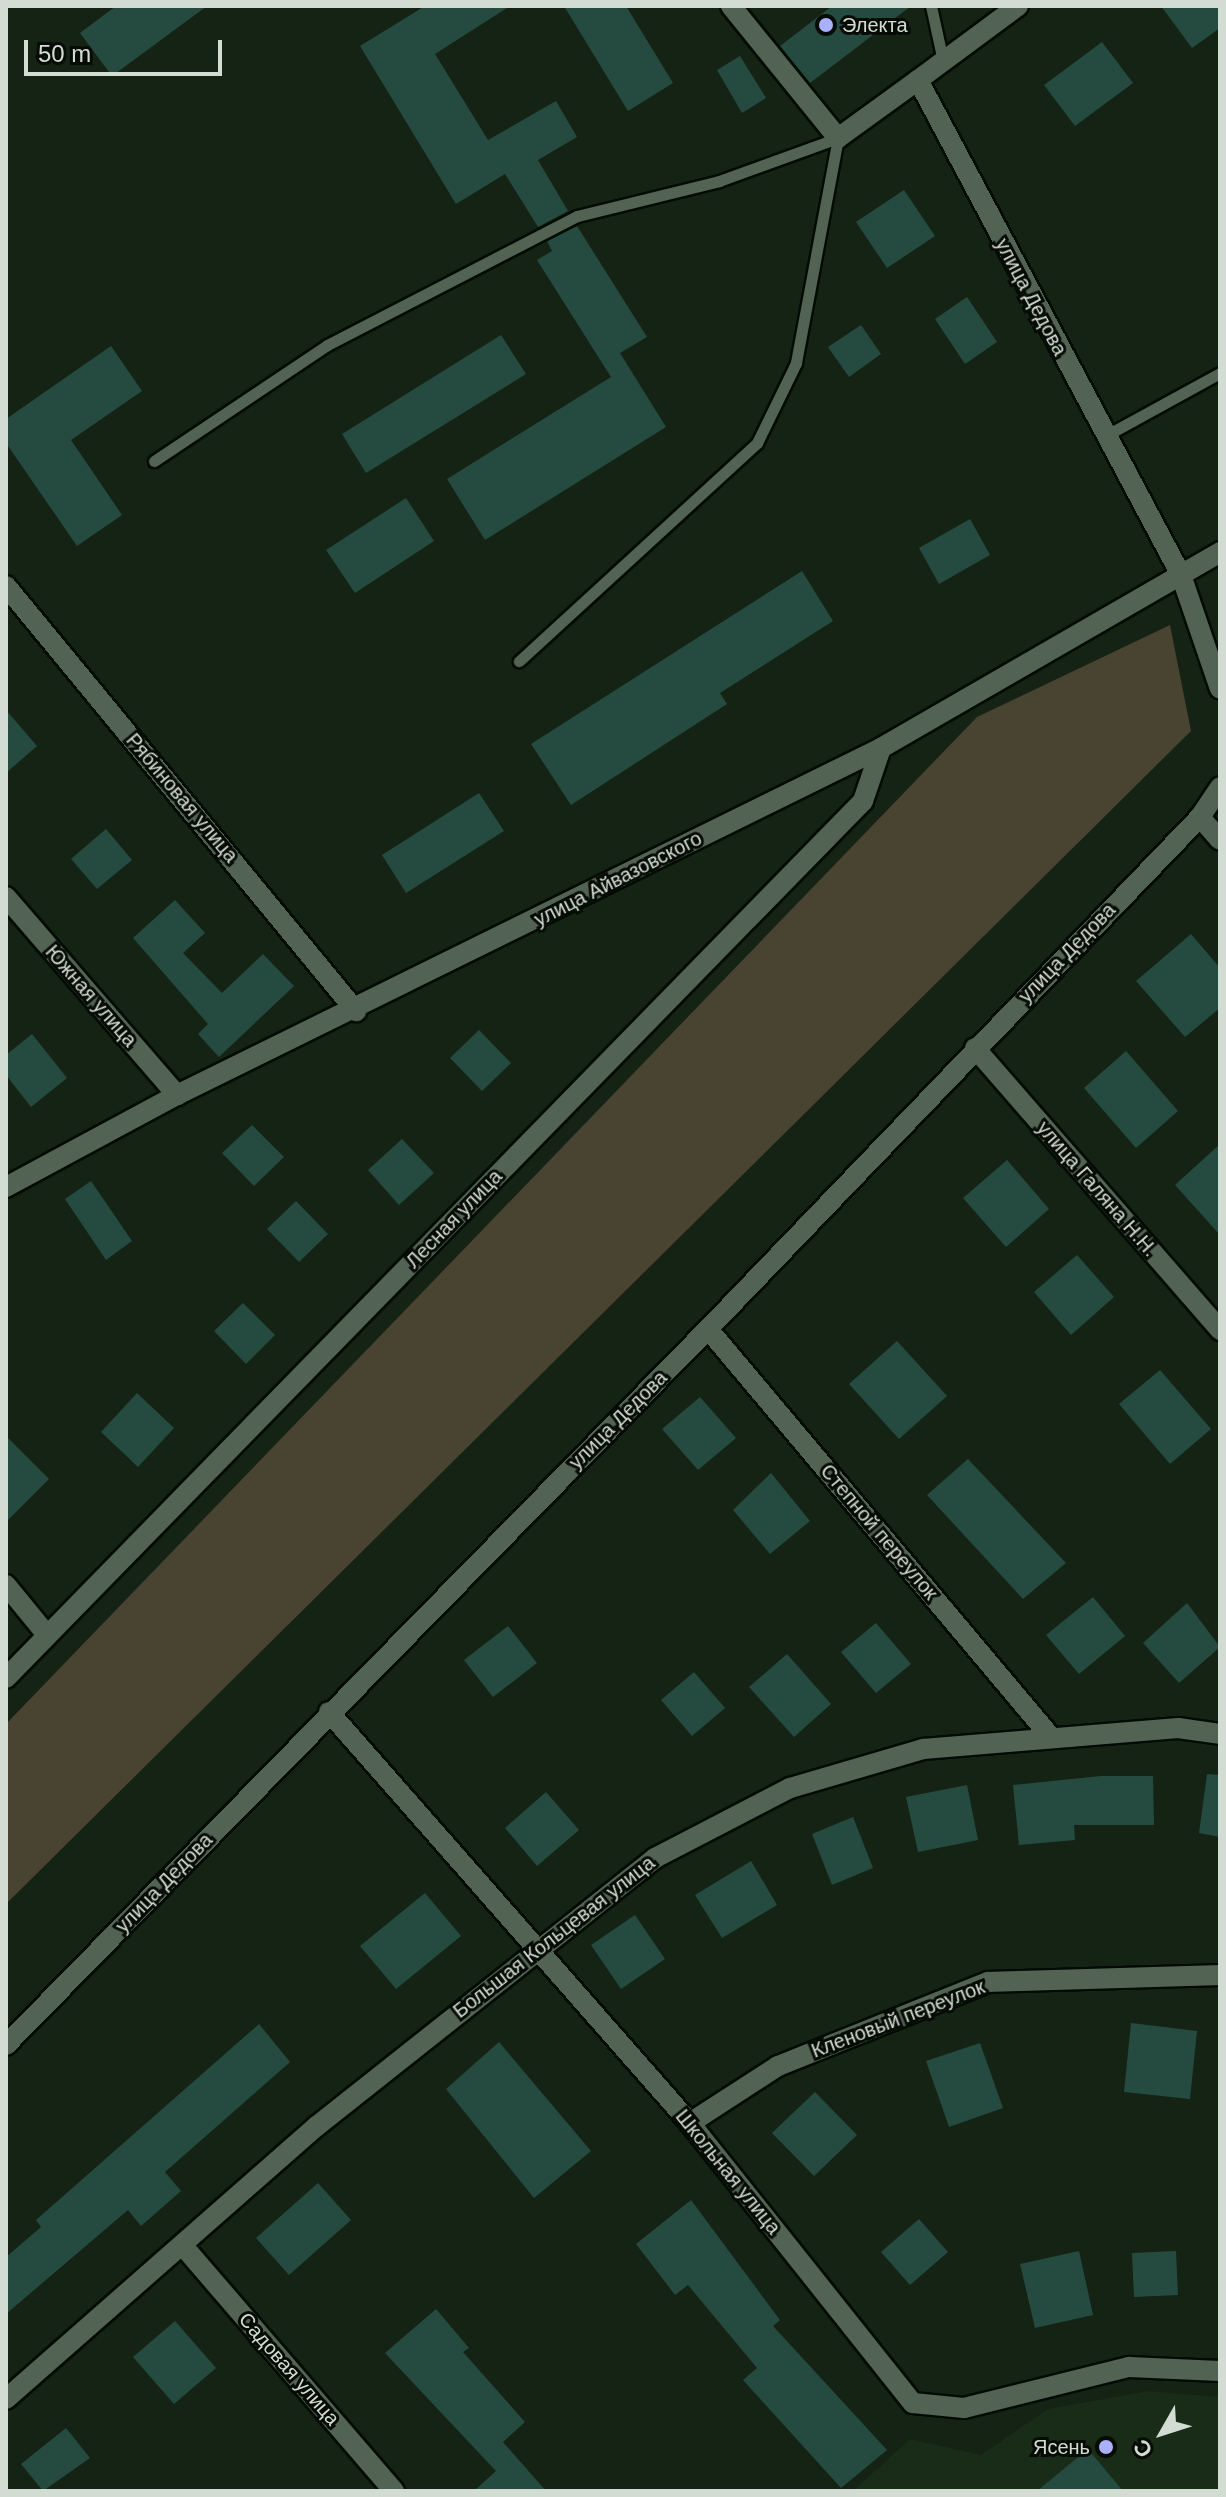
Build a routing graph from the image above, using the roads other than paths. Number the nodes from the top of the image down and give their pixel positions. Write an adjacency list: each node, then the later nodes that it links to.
1 (731, 6): 6 (street)
2 (931, 6): 4 (lane)
3 (1018, 6): 4 (street)
4 (943, 61): 5 (street)
5 (918, 80): 6 (street); 8 (street, улица Дедова)
6 (838, 138): 9 (lane); 13 (lane)
7 (1220, 373): 8 (lane)
8 (1107, 435): 11 (street, улица Дедова)
9 (154, 461)
10 (1220, 552): 11 (street, улица Айвазовского)
11 (1181, 575): 14 (street, улица Дедова); 15 (street, улица Айвазовского)
12 (6, 586): 20 (street, Рябиновая улица)
13 (519, 661)
14 (1220, 689)
15 (881, 748): 20 (street, улица Айвазовского); 27 (street, Лесная улица)
16 (1220, 787): 17 (street, улица Дедова)
17 (1200, 817): 18 (street); 21 (street, улица Дедова)
18 (1220, 840)
19 (6, 897): 22 (street, Южная улица)
20 (356, 1011): 22 (street, улица Айвазовского)
21 (975, 1048): 24 (street, улица Дедова); 25 (street, улица Галяна Н.Н.)
22 (177, 1095): 23 (street, улица Айвазовского)
23 (6, 1187)
24 (708, 1329): 29 (street, улица Дедова); 31 (street, Степной переулок)
25 (1220, 1330)
26 (6, 1585): 27 (street)
27 (47, 1635): 28 (street, Лесная улица)
28 (6, 1678)
29 (329, 1712): 32 (street, Школьная улица); 34 (street, улица Дедова)
30 (1220, 1734): 31 (street, Большая Кольцевая улица)
31 (1050, 1736): 32 (street, Большая Кольцевая улица)
32 (536, 1948): 35 (street, Школьная улица); 36 (street, Большая Кольцевая улица)
33 (1220, 1975): 35 (street, Кленовый переулок)
34 (6, 2045)
35 (690, 2123): 37 (street, Школьная улица)
36 (184, 2247): 38 (street, Большая Кольцевая улица); 39 (street, Садовая улица)
37 (1220, 2371)
38 (6, 2399)
39 (394, 2491)

